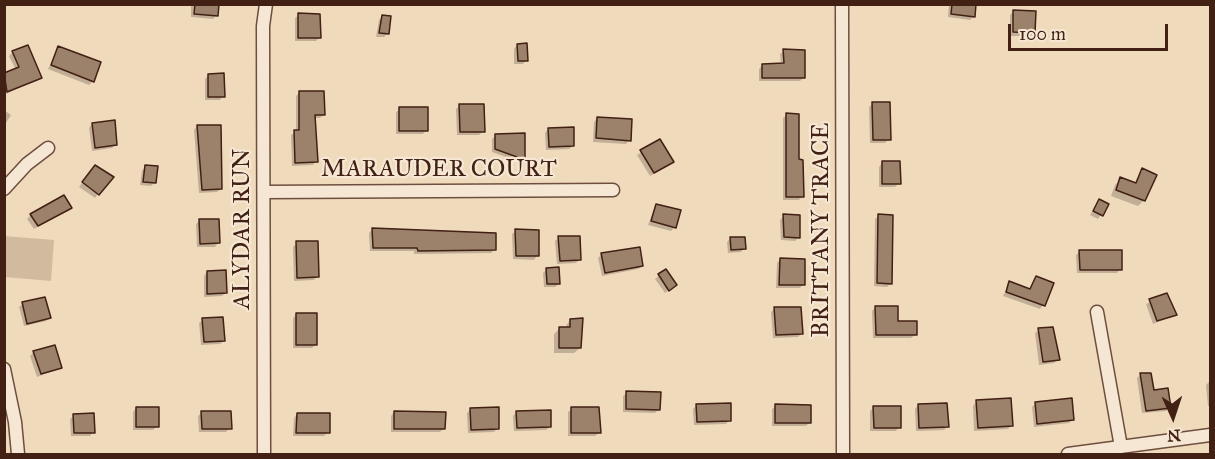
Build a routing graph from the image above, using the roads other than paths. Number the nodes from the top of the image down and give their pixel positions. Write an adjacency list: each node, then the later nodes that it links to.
1 (266, 4): 6 (street, ALYDAR RUN)
2 (842, 4): 13 (street, BRITTANY TRACE)
3 (48, 148): 4 (street)
4 (4, 189)
5 (613, 190): 6 (street, MARAUDER COURT)
6 (264, 192): 12 (street, ALYDAR RUN)
7 (1097, 312): 10 (street)
8 (4, 369): 11 (street)
9 (1210, 435): 10 (street)
10 (1121, 447): 14 (street)
11 (18, 454)
12 (264, 454)
13 (843, 454)
14 (1068, 454)

